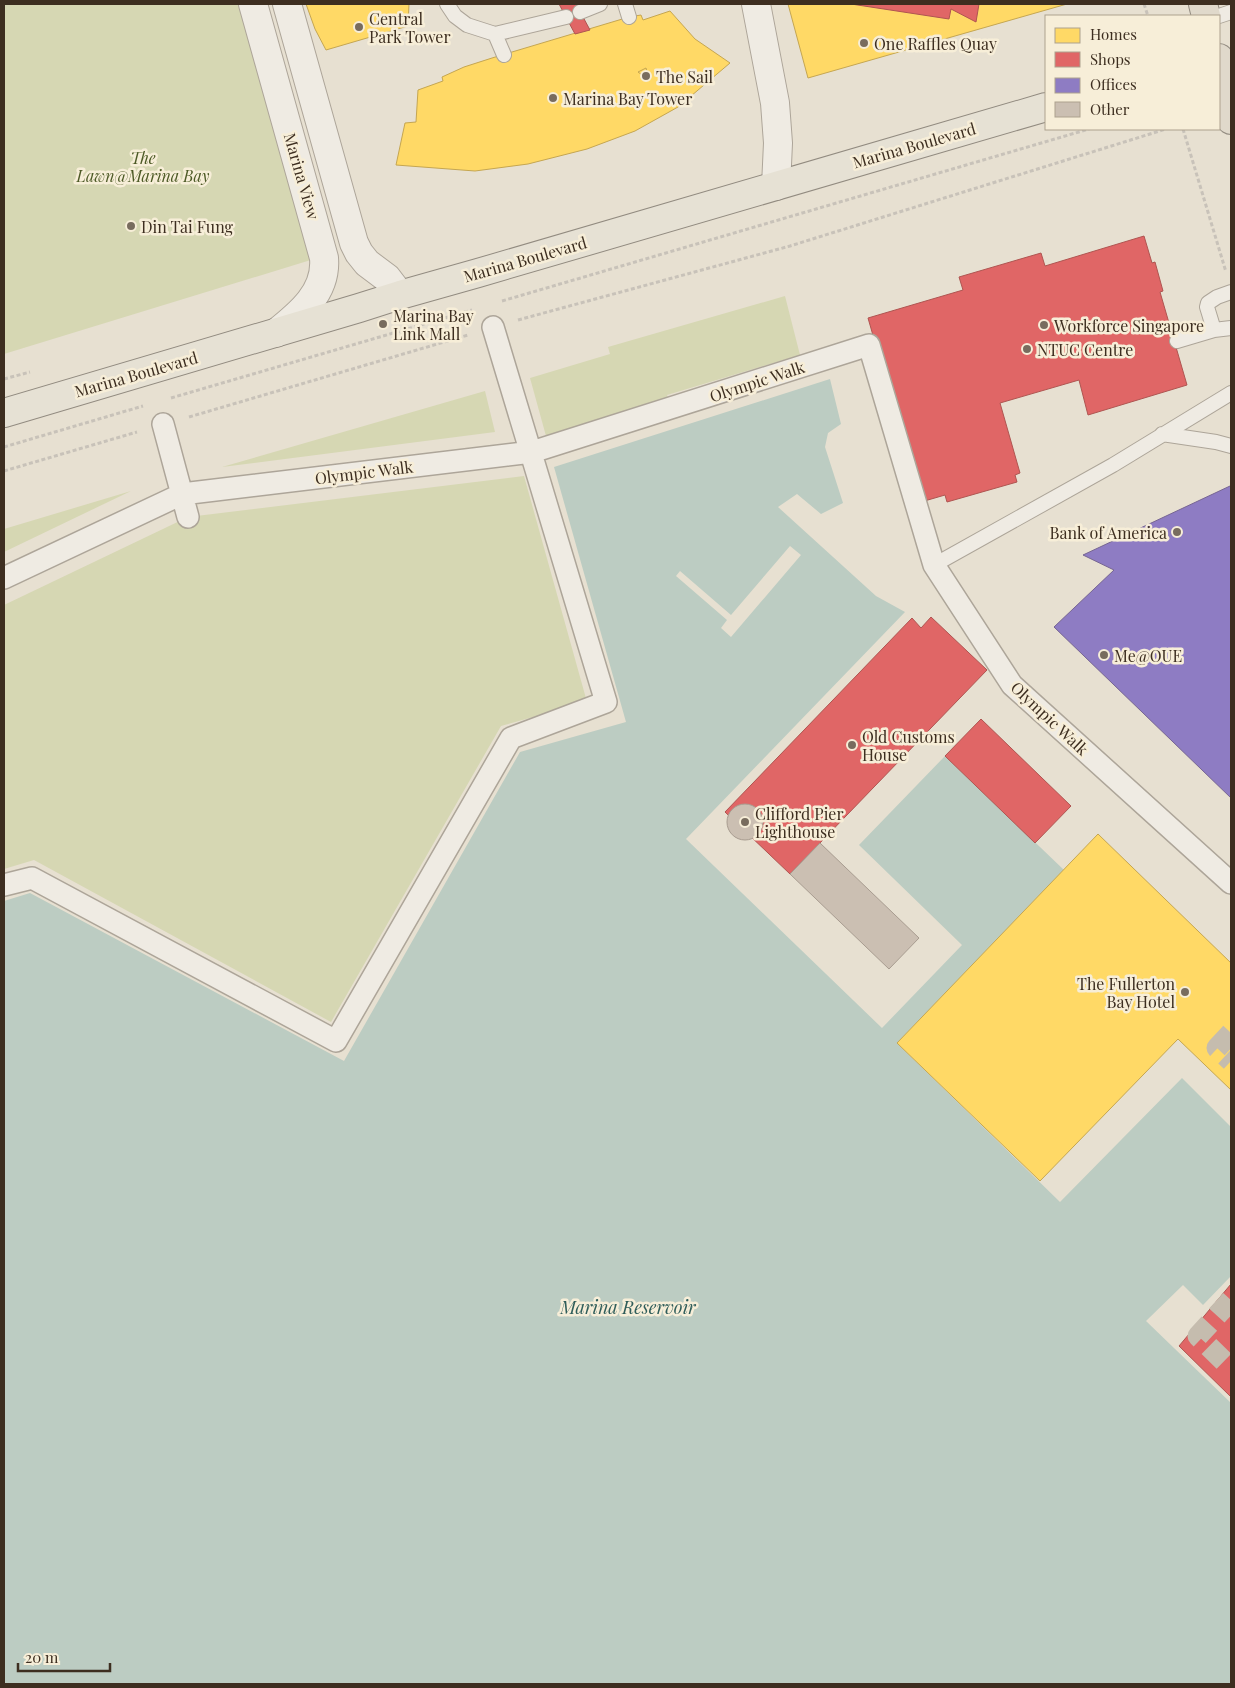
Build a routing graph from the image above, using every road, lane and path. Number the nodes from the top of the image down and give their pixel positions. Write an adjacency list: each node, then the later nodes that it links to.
1 (253, 4): 25 (street, Marina View)
2 (287, 4): 19 (street, Marina View)
3 (447, 4): 8 (lane)
4 (600, 4): 6 (lane)
5 (756, 4): 16 (street)
6 (580, 12)
7 (566, 17): 8 (lane)
8 (495, 34): 9 (lane)
9 (504, 54)
10 (1220, 62): 12 (highway)
11 (1045, 106): 16 (main road, Marina Boulevard)
12 (1231, 120)
13 (1086, 130): 20 (path)
14 (1163, 130): 22 (path)
15 (1182, 130): 17 (path)
16 (776, 186): 19 (main road, Marina Boulevard)
17 (1226, 273)
18 (1231, 292): 24 (lane)
19 (400, 295): 25 (main road, Marina Boulevard)
20 (501, 302)
21 (473, 310): 28 (path)
22 (494, 327): 31 (path); 35 (street)
23 (1231, 328): 24 (lane)
24 (1214, 330): 26 (lane)
25 (276, 333): 30 (main road, Marina Boulevard)
26 (1177, 341)
27 (1231, 392): 32 (lane)
28 (167, 399)
29 (148, 405): 34 (path)
30 (4, 413)
31 (163, 424): 36 (path); 37 (street)
32 (1162, 434): 33 (lane); 39 (lane)
33 (1231, 446)
34 (4, 447)
35 (532, 452): 37 (street, Olympic Walk); 39 (street, Olympic Walk); 42 (street)
36 (4, 471)
37 (182, 494): 38 (street); 40 (street, Olympic Walk)
38 (188, 517)
39 (934, 565): 41 (street, Olympic Walk)
40 (4, 578)
41 (1231, 883)
42 (4, 885)

